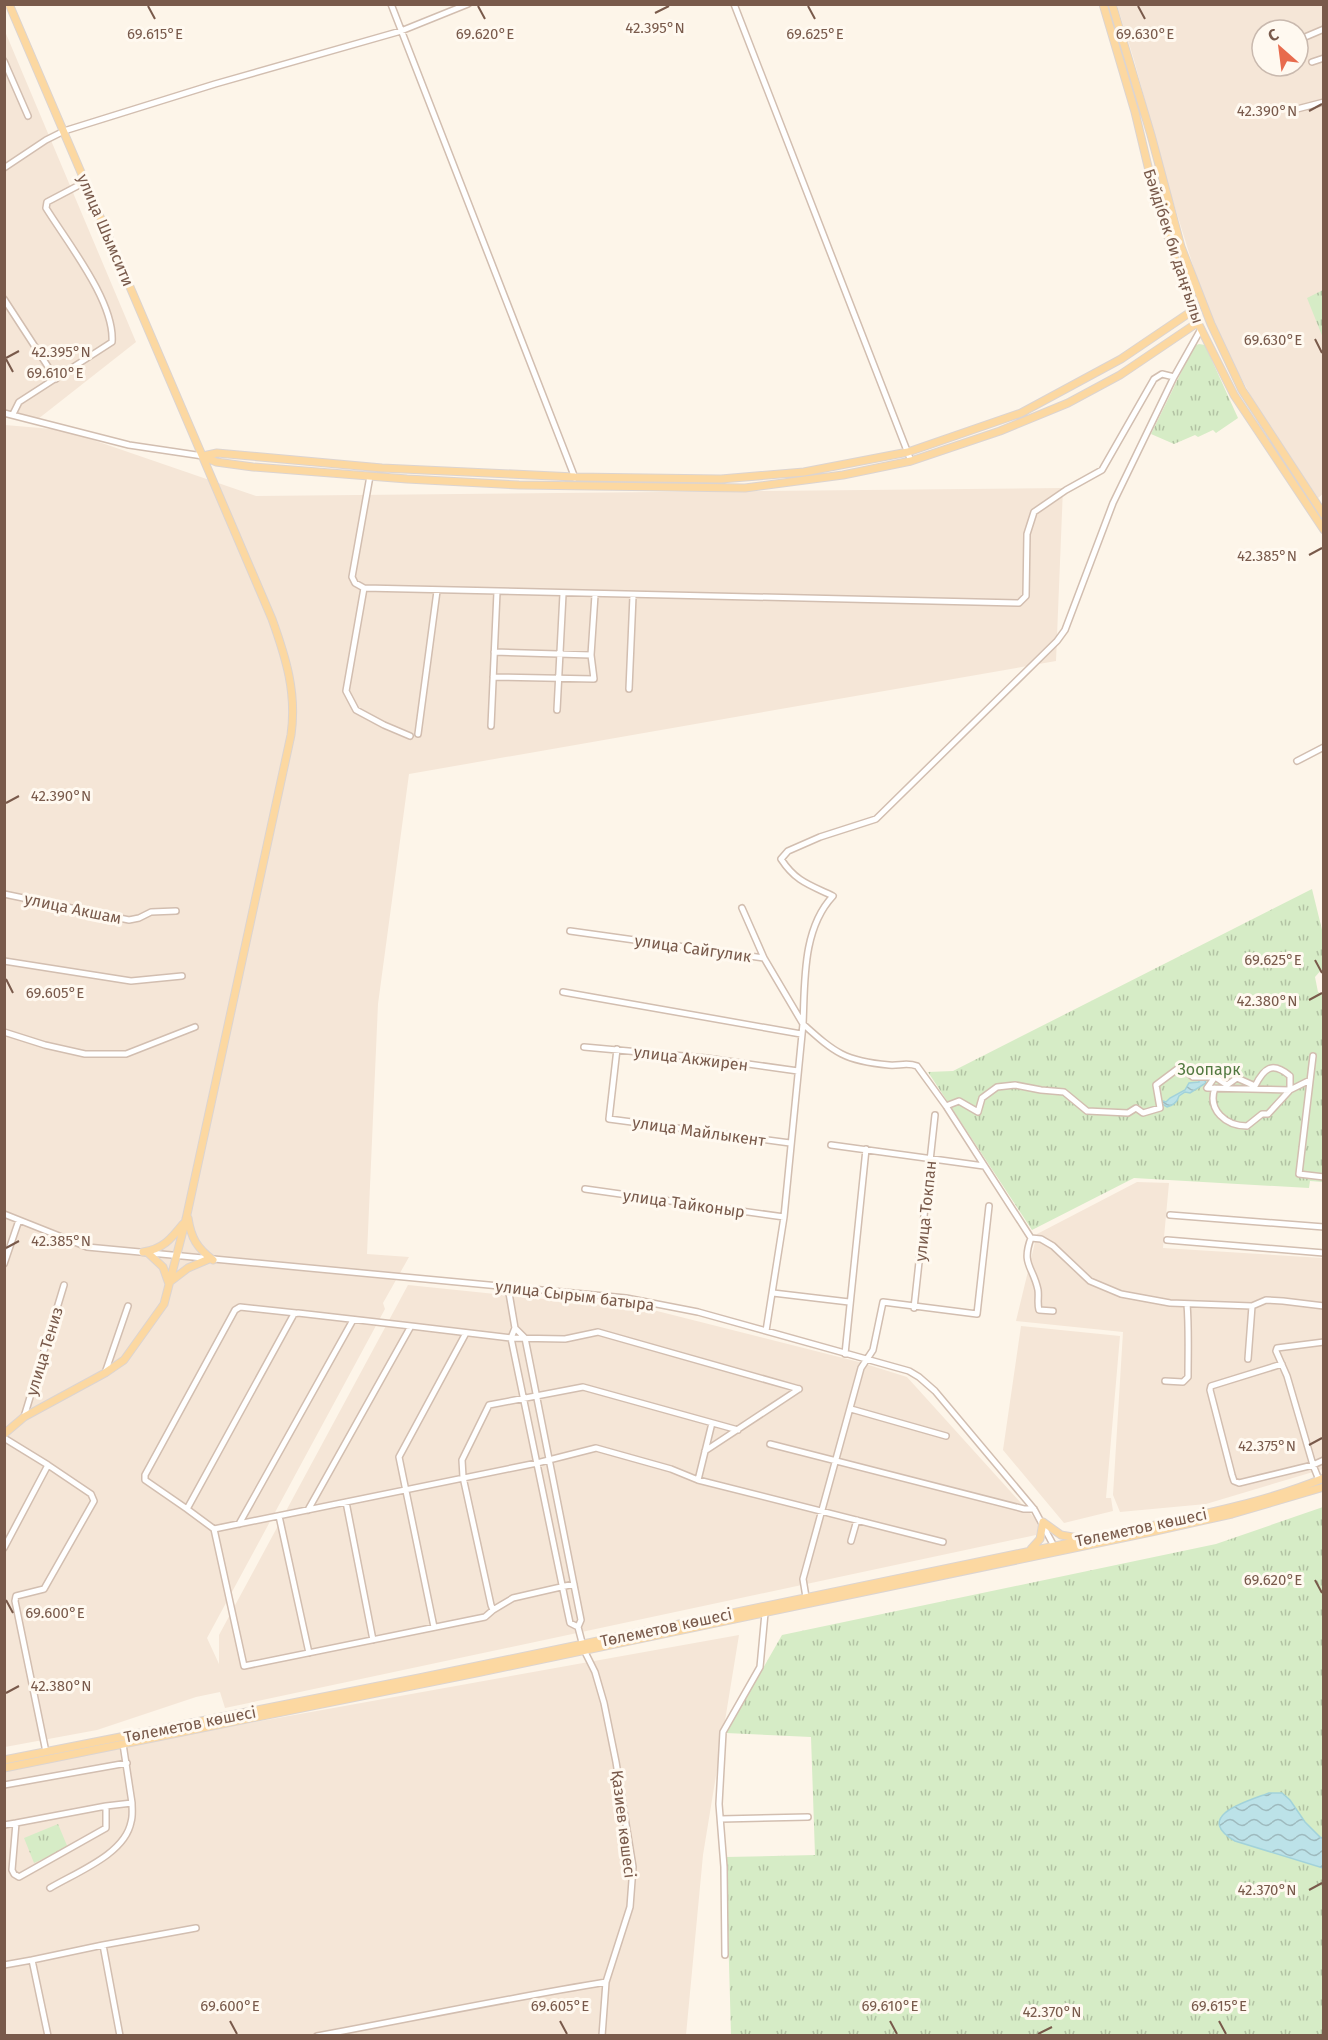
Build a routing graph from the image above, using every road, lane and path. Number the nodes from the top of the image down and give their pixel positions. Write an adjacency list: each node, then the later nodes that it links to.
1 (9, 4): 16 (main road, улица Шымсити)
2 (391, 4): 7 (street)
3 (468, 4): 7 (street)
4 (734, 4): 26 (street)
5 (1103, 4): 14 (main road, Бәйдібек би даңғылы)
6 (1112, 4): 13 (main road, Бәйдібек би даңғылы)
7 (401, 31): 16 (street); 30 (street)
8 (1323, 58): 10 (street)
9 (4, 61): 15 (street)
10 (1312, 62)
11 (1323, 102): 12 (street)
12 (1297, 109)
13 (1144, 110): 14 (main road); 32 (main road, Бәйдібек би даңғылы)
14 (1135, 112): 20 (main road, Бәйдібек би даңғылы)
15 (28, 116)
16 (64, 130): 17 (street); 18 (main road, улица Шымсити)
17 (4, 168)
18 (85, 182): 23 (street); 27 (main road, улица Шымсити)
19 (4, 299): 23 (street)
20 (1192, 311): 21 (main road, Бәйдібек би даңғылы); 26 (main road)
21 (1199, 326): 22 (street); 28 (main road); 33 (main road, Бәйдібек би даңғылы)
22 (1174, 377): 39 (street); 60 (street)
23 (56, 379): 25 (street)
24 (4, 413): 25 (street)
25 (13, 414): 27 (street)
26 (908, 452): 28 (street); 30 (main road)
27 (203, 456): 29 (main road); 30 (main road); 84 (main road, улица Шымсити)
28 (911, 461): 31 (main road)
29 (370, 476): 31 (main road); 34 (street)
30 (575, 477): 31 (street)
31 (577, 486)
32 (1323, 515)
33 (1323, 530)
34 (364, 588): 35 (street); 49 (street)
35 (437, 591): 36 (street); 48 (street)
36 (497, 592): 37 (street); 40 (street)
37 (563, 594): 38 (street); 41 (street)
38 (595, 595): 39 (street); 42 (street)
39 (633, 596): 45 (street)
40 (494, 652): 41 (street); 43 (street)
41 (560, 654): 42 (street); 44 (street)
42 (591, 655): 44 (street)
43 (493, 677): 44 (street); 47 (street)
44 (559, 679): 46 (street)
45 (629, 689)
46 (557, 710)
47 (490, 726)
48 (418, 734)
49 (410, 736)
50 (1323, 747): 51 (street)
51 (1297, 761)
52 (4, 894): 54 (street, улица Акшам)
53 (742, 908): 56 (street)
54 (176, 911)
55 (570, 931): 56 (street, улица Сайгулик)
56 (764, 958): 60 (street, улица Сайгулик)
57 (4, 961): 58 (street)
58 (182, 976)
59 (563, 992): 63 (street)
60 (803, 1024): 63 (street); 72 (street, улица Сайгулик)
61 (195, 1027): 62 (street)
62 (4, 1032)
63 (801, 1034): 67 (street)
64 (584, 1047): 65 (street, улица Акжирен)
65 (617, 1049): 67 (street, улица Акжирен); 74 (street, улица Майлыкент)
66 (1313, 1056): 69 (street)
67 (798, 1071): 74 (street)
68 (1215, 1077): 70 (street); 71 (street); 72 (street)
69 (1310, 1080): 71 (street); 79 (street)
70 (1215, 1088): 71 (street); 71 (street)
71 (1290, 1090)
72 (946, 1106): 78 (street, улица Сайгулик)
73 (935, 1114): 77 (street, улица Токпан)
74 (790, 1143): 85 (street)
75 (831, 1145): 76 (street)
76 (866, 1149): 77 (street); 99 (street)
77 (930, 1158): 78 (street); 104 (street, улица Токпан)
78 (984, 1166): 88 (street, улица Сайгулик)
79 (1323, 1177)
80 (585, 1189): 85 (street, улица Тайконыр)
81 (989, 1206): 104 (street)
82 (4, 1214): 86 (street, улица Сырым батыра)
83 (1170, 1215): 87 (street)
84 (187, 1217): 90 (main road); 92 (main road, улица Шымсити); 93 (main road)
85 (784, 1217): 98 (street)
86 (19, 1220): 90 (street, улица Сырым батыра); 94 (street)
87 (1323, 1227)
88 (1031, 1238): 100 (street); 105 (street)
89 (1167, 1240): 91 (street)
90 (145, 1252): 92 (street, улица Сырым батыра); 95 (main road)
91 (1323, 1253)
92 (176, 1256): 93 (street, улица Сырым батыра); 95 (main road, улица Шымсити)
93 (211, 1259): 95 (main road); 97 (street, улица Сырым батыра)
94 (5, 1262)
95 (171, 1284): 119 (main road, улица Шымсити)
96 (64, 1285): 124 (street, улица Тениз)
97 (508, 1287): 109 (street); 110 (street, улица Сырым батыра)
98 (773, 1293): 99 (street); 110 (street)
99 (849, 1302): 115 (street)
100 (1187, 1304): 102 (street); 120 (street)
101 (128, 1306): 119 (street)
102 (1252, 1306): 103 (street); 116 (street)
103 (1323, 1306)
104 (914, 1308): 117 (street)
105 (1053, 1311)
106 (296, 1313): 107 (street); 143 (street); 143 (street)
107 (352, 1320): 108 (street); 150 (street)
108 (411, 1326): 111 (street); 145 (street)
109 (515, 1328): 112 (street); 113 (street)
110 (766, 1331): 115 (street, улица Сырым батыра)
111 (466, 1333): 112 (street); 141 (street)
112 (511, 1338): 113 (street); 122 (street)
113 (525, 1338): 121 (street); 126 (street)
114 (1323, 1342): 118 (street)
115 (845, 1354): 117 (street, улица Сырым батыра)
116 (1248, 1359)
117 (867, 1360): 123 (street); 144 (street, улица Сырым батыра)
118 (1282, 1364): 137 (street); 137 (street)
119 (105, 1373): 124 (main road, улица Шымсити)
120 (1165, 1381)
121 (536, 1395): 122 (street); 125 (street); 132 (street)
122 (523, 1397): 135 (street); 138 (street)
123 (851, 1409): 128 (street); 133 (street)
124 (24, 1417): 127 (main road, улица Шымсити)
125 (712, 1423): 126 (street); 131 (street)
126 (738, 1430): 131 (street)
127 (4, 1434)
128 (946, 1436)
129 (4, 1438): 136 (street)
130 (770, 1444): 133 (street)
131 (705, 1451): 139 (street)
132 (550, 1460): 135 (street); 139 (street); 158 (street)
133 (836, 1460): 144 (street); 146 (street)
134 (1323, 1460): 137 (street)
135 (537, 1463): 138 (street); 159 (street)
136 (48, 1465): 155 (street); 171 (street)
137 (1312, 1465): 140 (street)
138 (463, 1477): 141 (street); 161 (street)
139 (698, 1480): 146 (street)
140 (1322, 1482): 152 (main road, Төлеметов көшесі); 156 (main road, Төлеметов көшесі)
141 (405, 1490): 142 (street); 163 (street)
142 (346, 1502): 145 (street); 166 (street)
143 (187, 1509): 151 (street)
144 (1034, 1509): 149 (street, улица Сырым батыра)
145 (308, 1510): 147 (street)
146 (822, 1511): 148 (street); 160 (street)
147 (279, 1516): 150 (street); 168 (street)
148 (858, 1520): 153 (street); 154 (street)
149 (1043, 1522): 152 (main road); 156 (street, улица Сырым батыра); 157 (main road)
150 (239, 1524): 151 (street)
151 (214, 1528): 168 (street)
152 (1082, 1539): 156 (main road, Төлеметов көшесі)
153 (851, 1541)
154 (942, 1542)
155 (4, 1548)
156 (1055, 1549): 157 (main road, Төлеметов көшесі); 162 (main road, Төлеметов көшесі)
157 (1029, 1551): 160 (main road, Төлеметов көшесі)
158 (574, 1584): 159 (street); 164 (street)
159 (562, 1586): 161 (street); 164 (street)
160 (806, 1597): 165 (main road, Төлеметов көшесі)
161 (493, 1610): 163 (street)
162 (765, 1613): 165 (main road, Төлеметов көшесі); 179 (street)
163 (434, 1627): 166 (street)
164 (578, 1627): 167 (street, Қазиев көшесі)
165 (675, 1628): 167 (main road, Төлеметов көшесі)
166 (372, 1640): 168 (street)
167 (583, 1647): 169 (main road, Төлеметов көшесі); 170 (main road, Төлеметов көшесі); 188 (street, Қазиев көшесі)
168 (309, 1653)
169 (107, 1744): 170 (main road, Төлеметов көшесі); 171 (main road, Төлеметов көшесі); 174 (main road, Төлеметов көшесі)
170 (123, 1744): 173 (street)
171 (46, 1752): 172 (main road, Төлеметов көшесі)
172 (4, 1760)
173 (127, 1763): 175 (street); 176 (street)
174 (4, 1768)
175 (4, 1785)
176 (132, 1803): 177 (street); 182 (street)
177 (106, 1806): 180 (street); 180 (street)
178 (808, 1817): 179 (street)
179 (721, 1819): 185 (street)
180 (15, 1823): 181 (street)
181 (4, 1825)
182 (50, 1888)
183 (196, 1928): 184 (street)
184 (103, 1945): 186 (street); 191 (street)
185 (725, 1955)
186 (32, 1960): 187 (street); 190 (street)
187 (4, 1965)
188 (606, 1982): 189 (street); 194 (street, Қазиев көшесі)
189 (365, 2027): 192 (street); 193 (street)
190 (48, 2036)
191 (120, 2036)
192 (317, 2036)
193 (367, 2036)
194 (602, 2036)

